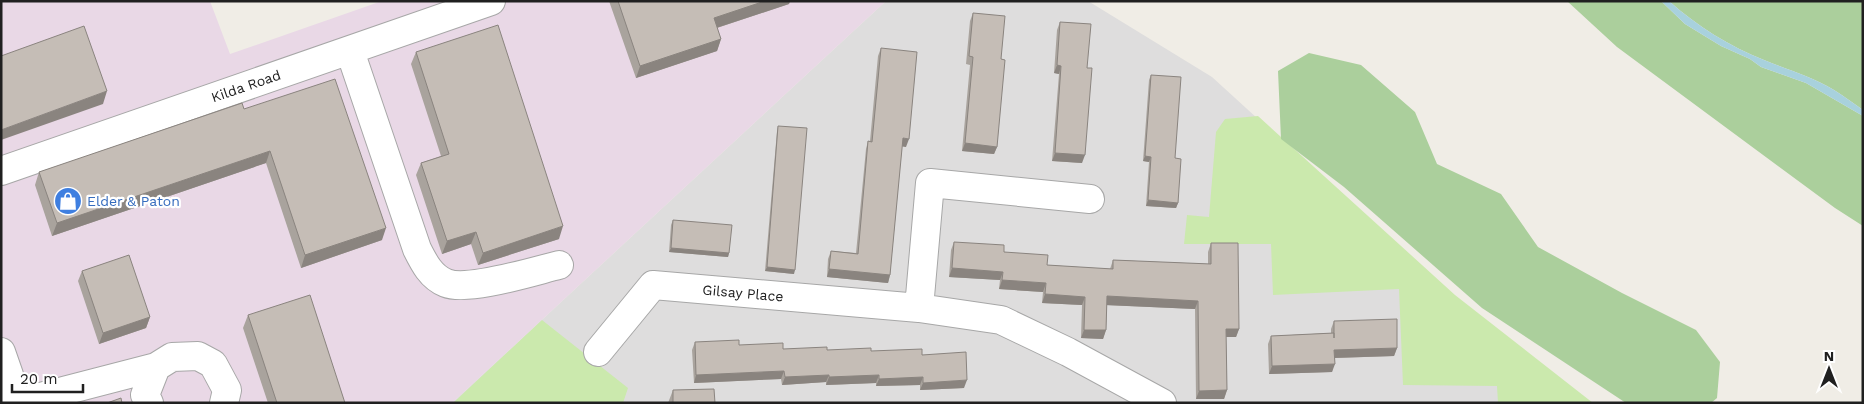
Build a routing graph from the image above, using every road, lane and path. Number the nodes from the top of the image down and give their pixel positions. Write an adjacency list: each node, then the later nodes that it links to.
1 (491, 1): 2 (street, Kilda Road)
2 (350, 51): 3 (street, Kilda Road); 5 (street)
3 (1, 171)
4 (1090, 199): 6 (street)
5 (559, 265)
6 (919, 308): 8 (street, Gilsay Place); 13 (street, Gilsay Place)
7 (1, 352): 10 (street)
8 (598, 352)
9 (156, 367): 10 (street); 11 (street); 12 (street)
10 (16, 403)
11 (149, 403)
12 (224, 403)
13 (1162, 403)

